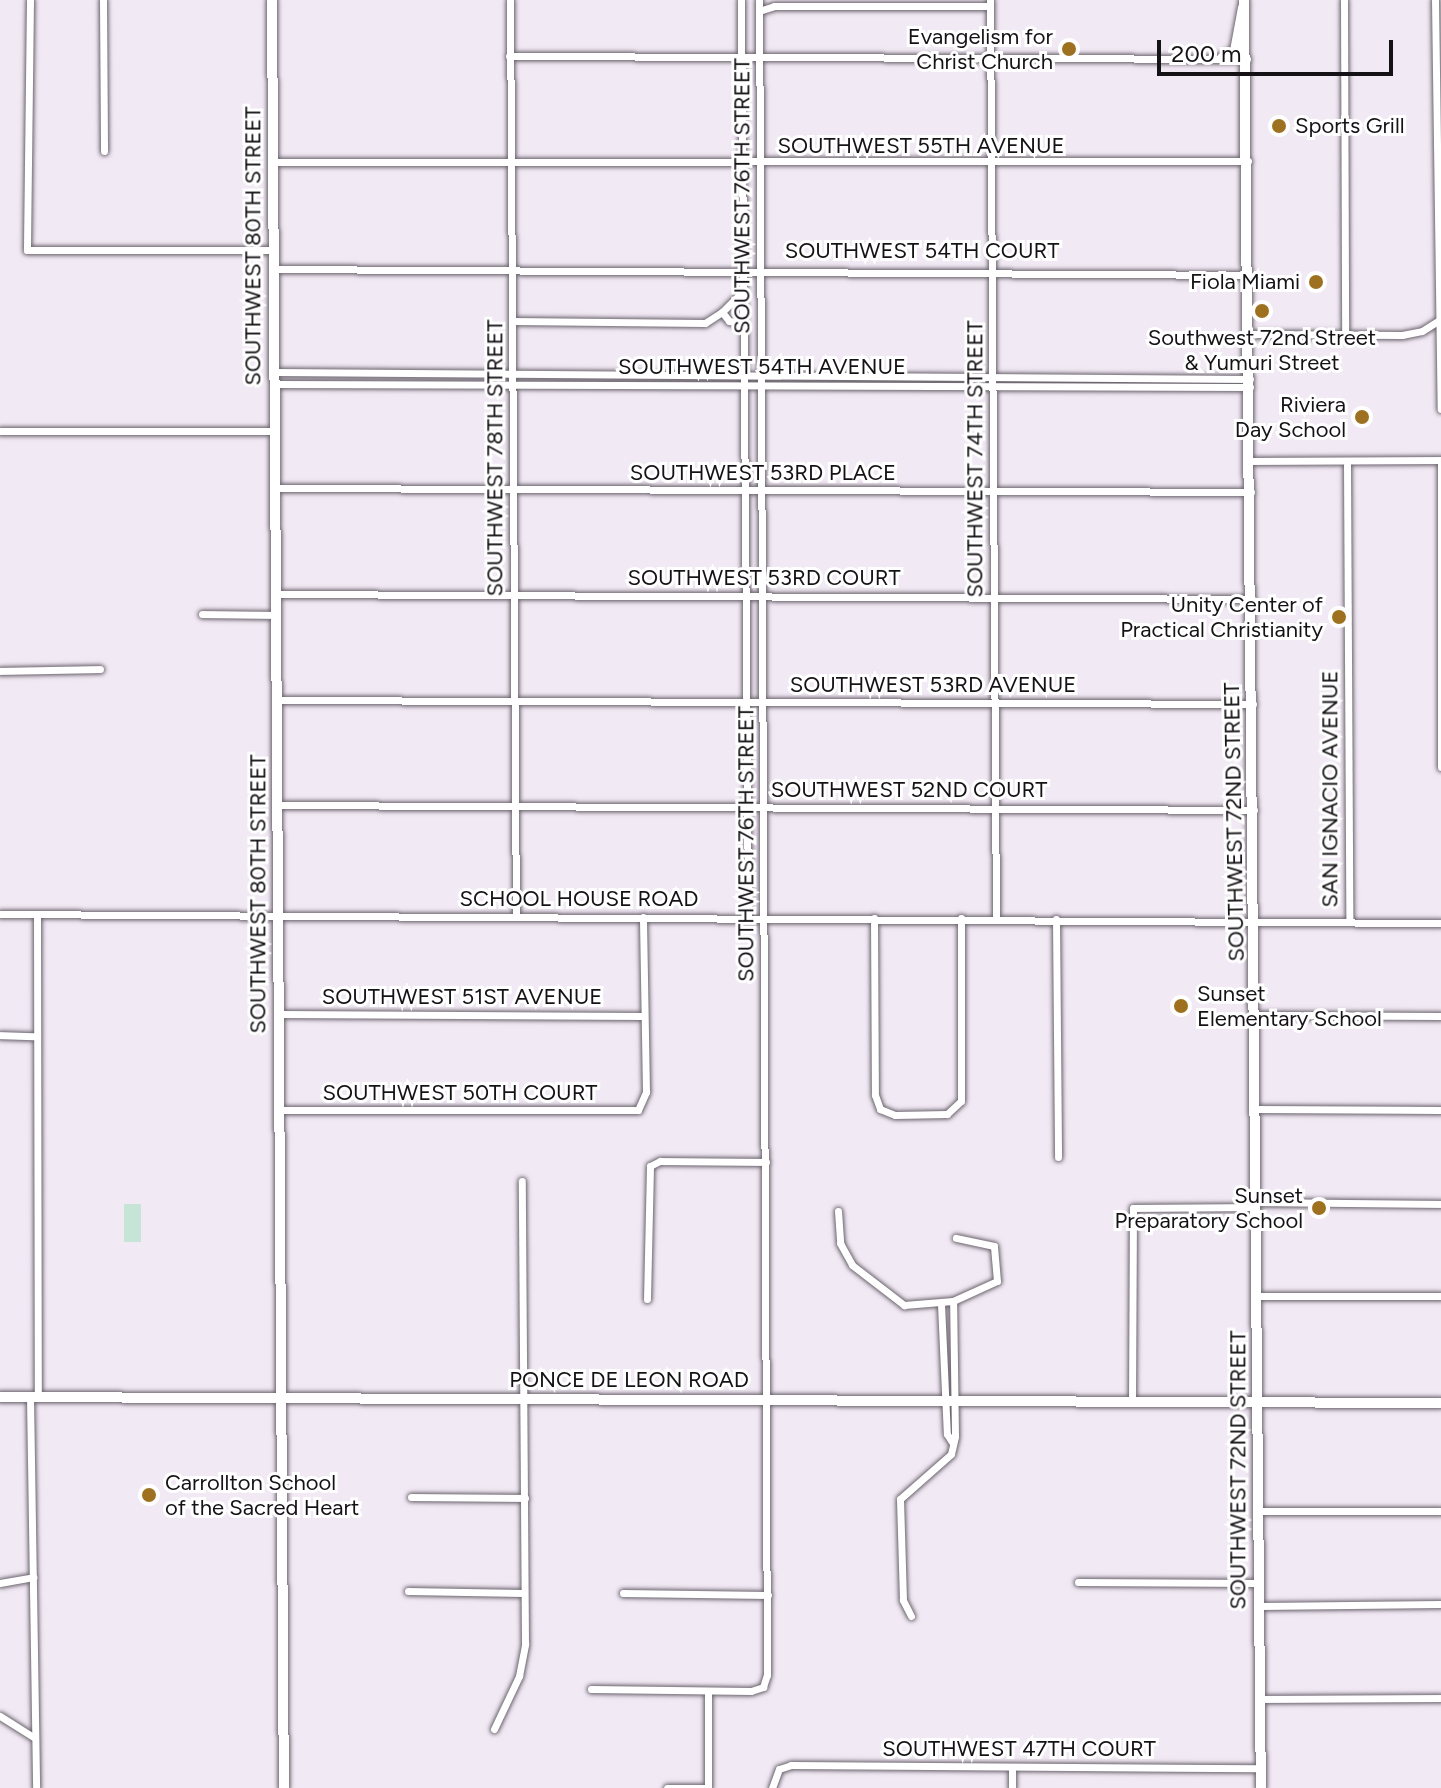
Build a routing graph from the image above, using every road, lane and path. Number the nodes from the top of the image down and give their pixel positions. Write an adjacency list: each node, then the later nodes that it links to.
1 (30, 0): 26 (street)
2 (103, 0): 19 (street)
3 (272, 0): 20 (street, SOUTHWEST 80TH STREET)
4 (510, 0): 13 (street, SOUTHWEST 78TH STREET)
5 (741, 0): 15 (street, SOUTHWEST 76TH STREET)
6 (759, 0): 12 (street, SOUTHWEST 76TH STREET)
7 (1344, 0): 40 (street)
8 (1435, 0): 34 (street)
9 (772, 3): 10 (street); 12 (street)
10 (990, 3): 14 (street, SOUTHWEST 74TH STREET)
11 (1244, 3): 17 (street); 18 (street, SOUTHWEST 72ND STREET)
12 (759, 11): 16 (street, SOUTHWEST 76TH STREET)
13 (509, 56): 15 (street); 21 (street, SOUTHWEST 78TH STREET)
14 (990, 56): 16 (street); 17 (street); 24 (street, SOUTHWEST 74TH STREET)
15 (741, 57): 16 (street); 22 (street, SOUTHWEST 76TH STREET)
16 (759, 57): 23 (street, SOUTHWEST 76TH STREET)
17 (1222, 58): 18 (street)
18 (1247, 59): 25 (street, SOUTHWEST 72ND STREET)
19 (104, 151)
20 (272, 162): 21 (street, SOUTHWEST 55TH AVENUE); 26 (street, SOUTHWEST 80TH STREET)
21 (510, 163): 22 (street, SOUTHWEST 55TH AVENUE); 28 (street, SOUTHWEST 78TH STREET)
22 (742, 163): 23 (street, SOUTHWEST 55TH AVENUE); 29 (street, SOUTHWEST 76TH STREET)
23 (760, 163): 24 (street, SOUTHWEST 55TH AVENUE); 30 (street, SOUTHWEST 76TH STREET)
24 (991, 164): 25 (street, SOUTHWEST 55TH AVENUE); 31 (street, SOUTHWEST 74TH STREET)
25 (1248, 165): 32 (street, SOUTHWEST 72ND STREET)
26 (273, 250): 27 (street, SOUTHWEST 80TH STREET)
27 (273, 269): 28 (street, SOUTHWEST 54TH COURT); 41 (street, SOUTHWEST 80TH STREET)
28 (512, 269): 29 (street, SOUTHWEST 54TH COURT); 37 (street, SOUTHWEST 78TH STREET)
29 (743, 269): 30 (street, SOUTHWEST 54TH COURT); 33 (street, SOUTHWEST 76TH STREET)
30 (761, 269): 31 (street, SOUTHWEST 54TH COURT); 44 (street, SOUTHWEST 76TH STREET)
31 (992, 269): 32 (street, SOUTHWEST 54TH COURT); 45 (street, SOUTHWEST 74TH STREET)
32 (1249, 270): 39 (street, SOUTHWEST 72ND STREET)
33 (743, 291): 35 (street); 38 (street, SOUTHWEST 76TH STREET)
34 (1440, 296): 36 (street)
35 (722, 312): 37 (street); 38 (street)
36 (1440, 319): 40 (street); 52 (street)
37 (512, 321): 42 (street, SOUTHWEST 78TH STREET)
38 (743, 323): 43 (street, SOUTHWEST 76TH STREET)
39 (1249, 334): 40 (street); 46 (street, SOUTHWEST 72ND STREET)
40 (1345, 335)
41 (274, 372): 42 (street, SOUTHWEST 54TH AVENUE); 47 (street, SOUTHWEST 80TH STREET)
42 (512, 373): 43 (street, SOUTHWEST 54TH AVENUE); 48 (street, SOUTHWEST 78TH STREET)
43 (743, 373): 44 (street, SOUTHWEST 54TH AVENUE); 49 (street, SOUTHWEST 76TH STREET)
44 (761, 373): 45 (street, SOUTHWEST 54TH AVENUE); 50 (street, SOUTHWEST 76TH STREET)
45 (992, 375): 46 (street, SOUTHWEST 54TH AVENUE); 51 (street, SOUTHWEST 74TH STREET)
46 (1250, 383): 51 (street, SOUTHWEST 54TH AVENUE); 56 (street, SOUTHWEST 72ND STREET)
47 (274, 384): 48 (street, SOUTHWEST 54TH AVENUE); 54 (street, SOUTHWEST 80TH STREET)
48 (512, 385): 49 (street, SOUTHWEST 54TH AVENUE); 59 (street, SOUTHWEST 78TH STREET)
49 (743, 385): 50 (street, SOUTHWEST 54TH AVENUE); 60 (street, SOUTHWEST 76TH STREET)
50 (761, 386): 51 (street, SOUTHWEST 54TH AVENUE); 61 (street, SOUTHWEST 76TH STREET)
51 (993, 386): 62 (street, SOUTHWEST 74TH STREET)
52 (1441, 409)
53 (0, 431): 54 (street)
54 (275, 431): 58 (street, SOUTHWEST 80TH STREET)
55 (1441, 460): 57 (street); 72 (street)
56 (1250, 461): 57 (street); 63 (street, SOUTHWEST 72ND STREET)
57 (1347, 465): 100 (street, SAN IGNACIO AVENUE)
58 (275, 488): 59 (street, SOUTHWEST 53RD PLACE); 64 (street, SOUTHWEST 80TH STREET)
59 (513, 490): 60 (street, SOUTHWEST 53RD PLACE); 65 (street, SOUTHWEST 78TH STREET)
60 (745, 490): 61 (street, SOUTHWEST 53RD PLACE); 66 (street, SOUTHWEST 76TH STREET)
61 (762, 491): 62 (street, SOUTHWEST 53RD PLACE); 67 (street, SOUTHWEST 76TH STREET)
62 (992, 492): 63 (street, SOUTHWEST 53RD PLACE); 68 (street, SOUTHWEST 74TH STREET)
63 (1251, 492): 69 (street, SOUTHWEST 72ND STREET)
64 (276, 594): 65 (street, SOUTHWEST 53RD COURT); 71 (street, SOUTHWEST 80TH STREET)
65 (513, 595): 66 (street, SOUTHWEST 53RD COURT); 76 (street, SOUTHWEST 78TH STREET)
66 (746, 596): 67 (street, SOUTHWEST 53RD COURT); 77 (street, SOUTHWEST 76TH STREET)
67 (762, 596): 68 (street, SOUTHWEST 53RD COURT); 78 (street, SOUTHWEST 76TH STREET)
68 (994, 598): 69 (street, SOUTHWEST 53RD COURT); 79 (street, SOUTHWEST 74TH STREET)
69 (1252, 599): 80 (street, SOUTHWEST 72ND STREET)
70 (202, 614): 71 (street)
71 (276, 615): 75 (street, SOUTHWEST 80TH STREET)
72 (1440, 620): 81 (street)
73 (100, 669): 74 (street)
74 (0, 671)
75 (276, 700): 76 (street, SOUTHWEST 53RD AVENUE); 82 (street, SOUTHWEST 80TH STREET)
76 (514, 701): 77 (street, SOUTHWEST 53RD AVENUE); 83 (street, SOUTHWEST 78TH STREET)
77 (747, 701): 78 (street, SOUTHWEST 53RD AVENUE); 84 (street, SOUTHWEST 76TH STREET)
78 (763, 701): 79 (street, SOUTHWEST 53RD AVENUE); 85 (street, SOUTHWEST 76TH STREET)
79 (995, 704): 80 (street, SOUTHWEST 53RD AVENUE); 86 (street, SOUTHWEST 74TH STREET)
80 (1253, 704): 87 (street, SOUTHWEST 72ND STREET)
81 (1441, 767)
82 (277, 805): 83 (street, SOUTHWEST 52ND COURT); 90 (street, SOUTHWEST 80TH STREET)
83 (515, 806): 84 (street, SOUTHWEST 52ND COURT); 91 (street, SOUTHWEST 78TH STREET)
84 (747, 808): 85 (street, SOUTHWEST 52ND COURT); 93 (street, SOUTHWEST 76TH STREET)
85 (765, 808): 86 (street, SOUTHWEST 52ND COURT); 94 (street, SOUTHWEST 76TH STREET)
86 (997, 809): 87 (street, SOUTHWEST 52ND COURT); 97 (street, SOUTHWEST 74TH STREET)
87 (1254, 810): 99 (street, SOUTHWEST 72ND STREET)
88 (0, 914): 89 (street, SCHOOL HOUSE ROAD)
89 (37, 915): 90 (street, SCHOOL HOUSE ROAD); 107 (street)
90 (278, 915): 91 (street, SCHOOL HOUSE ROAD); 102 (street, SOUTHWEST 80TH STREET)
91 (516, 917): 92 (street, SCHOOL HOUSE ROAD)
92 (643, 917): 93 (street, SCHOOL HOUSE ROAD); 104 (street)
93 (748, 918): 94 (street, SCHOOL HOUSE ROAD)
94 (764, 918): 95 (street, SCHOOL HOUSE ROAD); 112 (street, SOUTHWEST 76TH STREET)
95 (874, 918): 96 (street, SCHOOL HOUSE ROAD); 96 (street)
96 (961, 918): 97 (street, SCHOOL HOUSE ROAD)
97 (996, 919): 98 (street, SCHOOL HOUSE ROAD)
98 (1056, 919): 99 (street, SCHOOL HOUSE ROAD); 111 (street)
99 (1255, 920): 100 (street, SCHOOL HOUSE ROAD); 103 (street, SOUTHWEST 72ND STREET)
100 (1349, 921): 101 (street, SCHOOL HOUSE ROAD)
101 (1441, 923)
102 (279, 1014): 104 (street, SOUTHWEST 51ST AVENUE); 109 (street, SOUTHWEST 80TH STREET)
103 (1255, 1015): 105 (street); 108 (street, SOUTHWEST 72ND STREET)
104 (644, 1016): 109 (street, SOUTHWEST 50TH COURT)
105 (1441, 1016)
106 (0, 1035): 107 (street)
107 (37, 1036): 128 (street)
108 (1256, 1109): 110 (street); 114 (street, SOUTHWEST 72ND STREET)
109 (279, 1110): 129 (street, SOUTHWEST 80TH STREET)
110 (1441, 1110)
111 (1058, 1157)
112 (766, 1162): 120 (street); 131 (street, SOUTHWEST 76TH STREET)
113 (522, 1181): 130 (street)
114 (1256, 1204): 115 (street); 118 (street, SOUTHWEST 72ND STREET); 133 (street)
115 (1441, 1204)
116 (838, 1211): 122 (street)
117 (956, 1238): 121 (street)
118 (1257, 1296): 119 (street); 134 (street, SOUTHWEST 72ND STREET)
119 (1441, 1296)
120 (647, 1299)
121 (953, 1301): 122 (street); 123 (street)
122 (941, 1304): 123 (street)
123 (950, 1334): 124 (street)
124 (950, 1357): 125 (street); 126 (street)
125 (945, 1375): 126 (street); 132 (street)
126 (955, 1375): 132 (street)
127 (0, 1397): 128 (street, PONCE DE LEON ROAD)
128 (34, 1397): 129 (street, PONCE DE LEON ROAD); 140 (street)
129 (281, 1398): 130 (street, PONCE DE LEON ROAD); 161 (street, SOUTHWEST 80TH STREET)
130 (524, 1400): 131 (street, PONCE DE LEON ROAD); 137 (street)
131 (766, 1401): 132 (street, PONCE DE LEON ROAD); 147 (street, SOUTHWEST 76TH STREET)
132 (951, 1401): 133 (street, PONCE DE LEON ROAD); 150 (street)
133 (1132, 1402): 134 (street, PONCE DE LEON ROAD)
134 (1258, 1403): 135 (street, PONCE DE LEON ROAD); 138 (street, SOUTHWEST 72ND STREET)
135 (1441, 1403)
136 (411, 1497): 137 (street)
137 (525, 1498): 145 (street)
138 (1259, 1511): 139 (street); 143 (street, SOUTHWEST 72ND STREET)
139 (1441, 1511)
140 (33, 1577): 142 (street); 157 (street)
141 (1078, 1582): 143 (street)
142 (0, 1583)
143 (1259, 1583): 149 (street, SOUTHWEST 72ND STREET)
144 (408, 1591): 145 (street)
145 (523, 1593): 156 (street)
146 (623, 1593): 147 (street)
147 (768, 1595): 152 (street, SOUTHWEST 76TH STREET)
148 (1441, 1604): 149 (street)
149 (1260, 1606): 154 (street, SOUTHWEST 72ND STREET)
150 (911, 1616)
151 (591, 1689): 152 (street)
152 (708, 1691): 163 (street)
153 (1441, 1698): 154 (street)
154 (1260, 1699): 159 (street, SOUTHWEST 72ND STREET)
155 (0, 1716): 157 (street)
156 (494, 1729)
157 (35, 1738): 160 (street)
158 (1012, 1767): 159 (street, SOUTHWEST 47TH COURT); 164 (street, SOUTHWEST 47TH COURT); 165 (street)
159 (1260, 1768): 166 (street, SOUTHWEST 72ND STREET)
160 (36, 1788)
161 (284, 1788)
162 (667, 1788): 163 (street)
163 (708, 1788)
164 (772, 1788)
165 (1012, 1788)
166 (1261, 1788)

